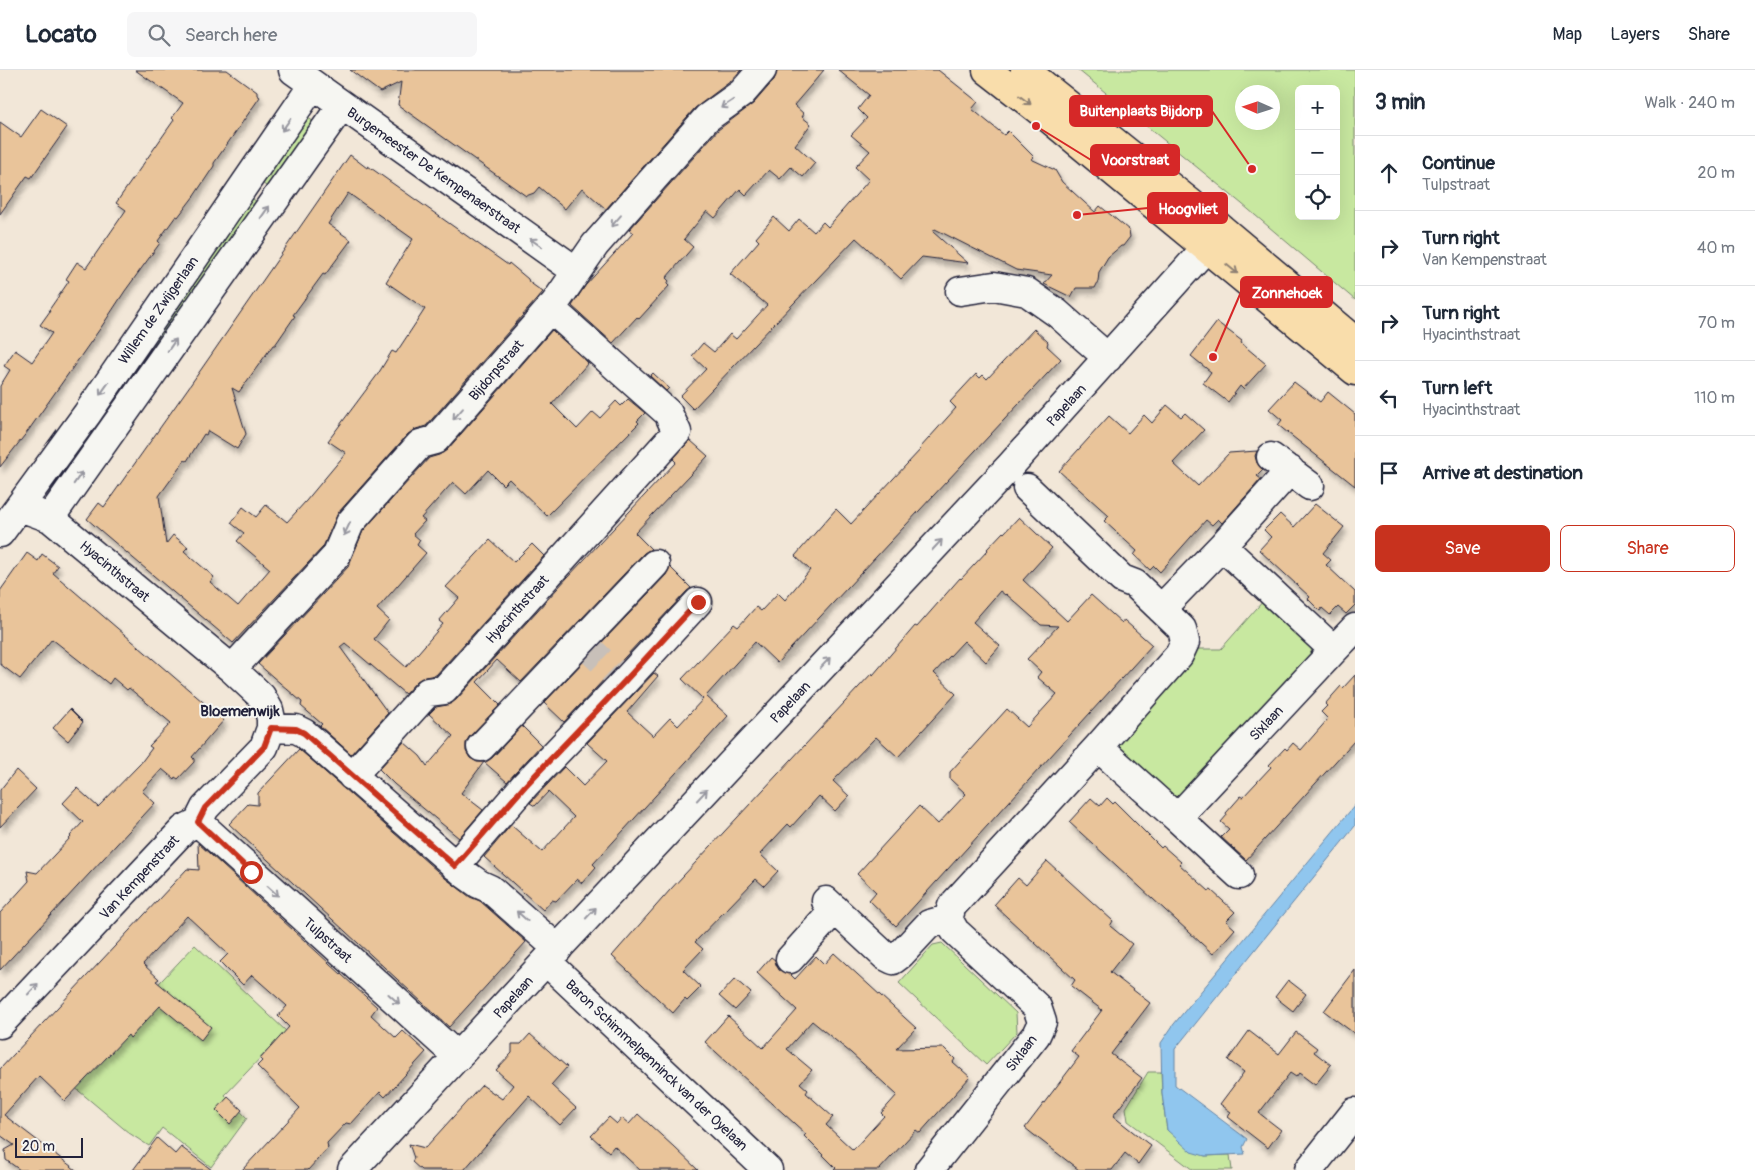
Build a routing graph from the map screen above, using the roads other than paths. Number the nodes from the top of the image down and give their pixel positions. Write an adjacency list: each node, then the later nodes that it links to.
1 (762, 70): 7 (street, Bijdorpstraat, one-way to 7)
2 (987, 70): 6 (main road, one-way to 6)
3 (1025, 70): 6 (main road)
4 (303, 77): 5 (street, Burgemeester De Kempenaerstraat); 15 (street, Willem de Zwijgerlaan, one-way to 15)
5 (342, 105): 7 (street, Burgemeester De Kempenaerstraat, one-way to 5); 16 (street, one-way to 5)
6 (1214, 238): 10 (main road); 11 (street, Papelaan); 12 (main road, one-way to 12)
7 (576, 271): 9 (street, Bijdorpstraat)
8 (960, 292): 11 (street)
9 (550, 308): 24 (street, Bijdorpstraat, one-way to 24); 28 (street, Hyacinthstraat)
10 (1355, 340)
11 (1108, 358): 34 (street, Papelaan, one-way to 11)
12 (1355, 371)
13 (1290, 471): 18 (street)
14 (1027, 488): 21 (street)
15 (20, 507): 16 (street, Hyacinthstraat); 17 (street, Willem de Zwijgerlaan)
16 (50, 518): 24 (street, Hyacinthstraat)
17 (0, 533)
18 (1222, 546): 21 (street); 23 (street)
19 (655, 564): 27 (street)
20 (698, 602): 31 (street)
21 (1161, 609): 26 (street)
22 (1355, 628): 23 (street, Sixlaan)
23 (1334, 650): 29 (street, Sixlaan)
24 (232, 669): 25 (street, Hyacinthstraat)
25 (271, 728): 28 (street); 30 (street, Van Kempenstraat)
26 (1098, 747): 29 (street); 33 (street)
27 (481, 748)
28 (352, 776): 31 (street)
29 (1177, 818): 32 (street)
30 (198, 822): 36 (street, Van Kempenstraat, one-way to 30); 37 (street, Tulpstraat, one-way to 37)
31 (455, 866): 34 (street, one-way to 31)
32 (1239, 875)
33 (948, 919): 35 (street); 41 (street, Sixlaan)
34 (552, 955): 37 (street, Papelaan); 40 (street, Baron Schimmelpenninck van der Oyelaan)
35 (790, 959)
36 (0, 1024)
37 (458, 1057): 39 (street, Papelaan)
38 (1355, 1112): 42 (street)
39 (352, 1170)
40 (768, 1170)
41 (929, 1170)
42 (1309, 1170)

